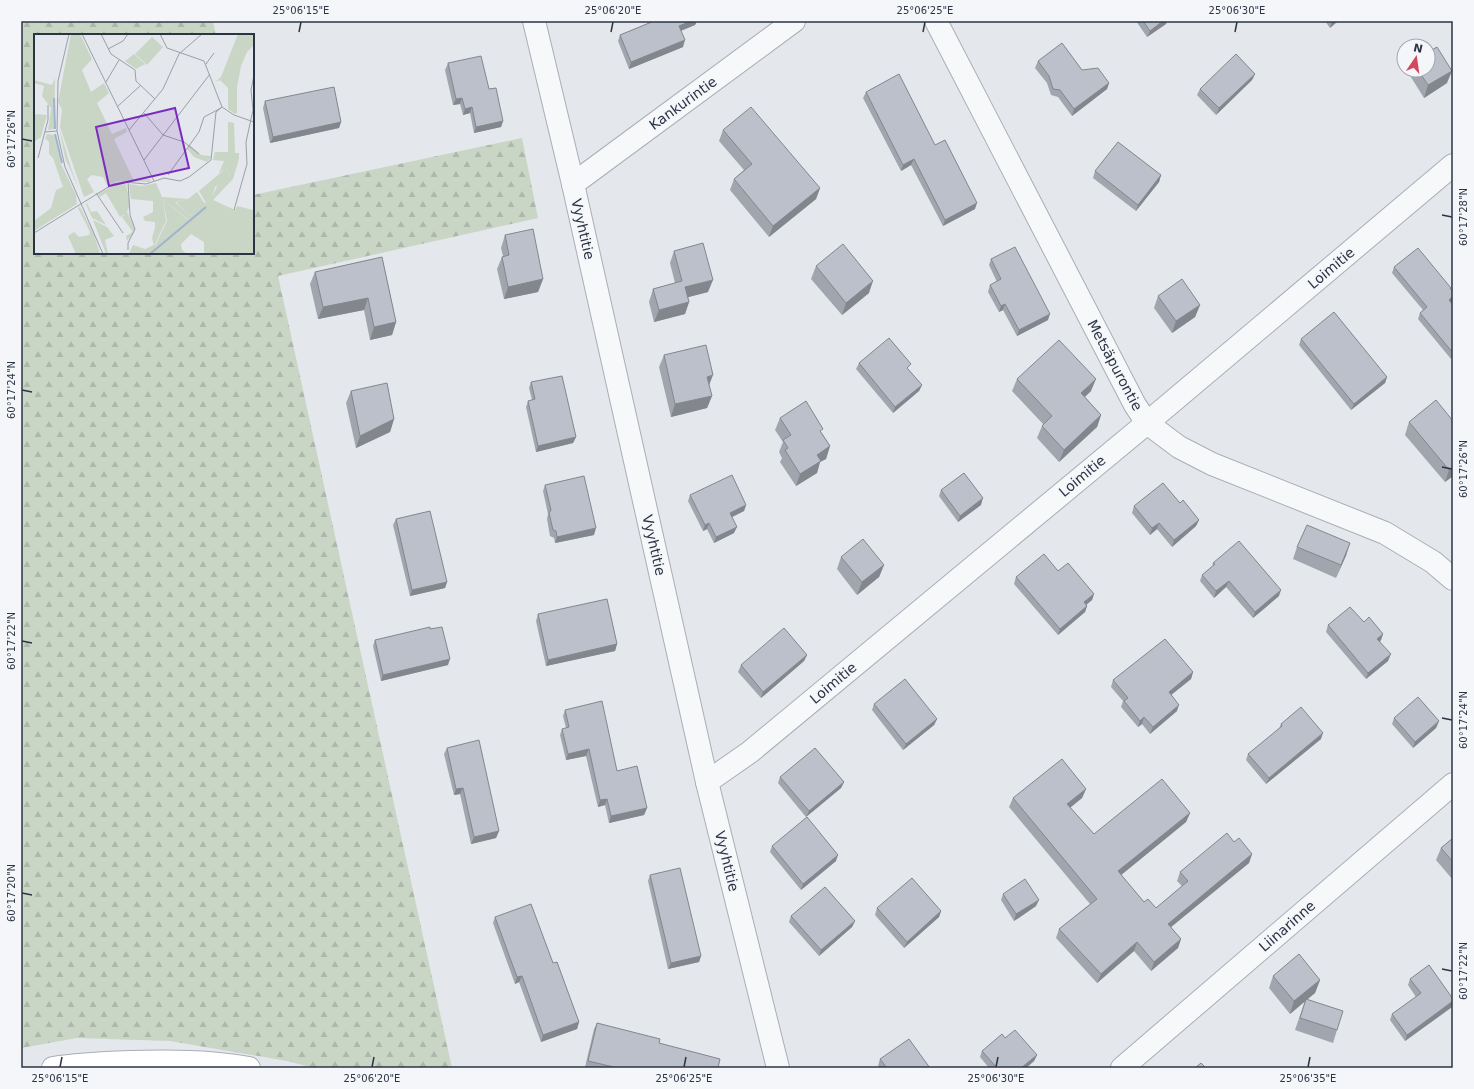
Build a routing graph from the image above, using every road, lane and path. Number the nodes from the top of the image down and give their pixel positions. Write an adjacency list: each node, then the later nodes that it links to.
1 (534, 21): 5 (street, Vyyhtitie)
2 (794, 21): 5 (street, Kankurintie)
3 (936, 21): 6 (street, Metsäpurontie)
4 (1453, 166): 6 (street, Loimitie)
5 (573, 184): 8 (street, Vyyhtitie)
6 (1147, 423): 7 (street, Metsäpurontie); 8 (street, Loimitie)
7 (1453, 579)
8 (708, 782): 12 (street, Vyyhtitie)
9 (1453, 784): 13 (street, Liinarinne)
10 (54, 1068): 11 (street)
11 (250, 1068)
12 (778, 1068)
13 (1122, 1068)

